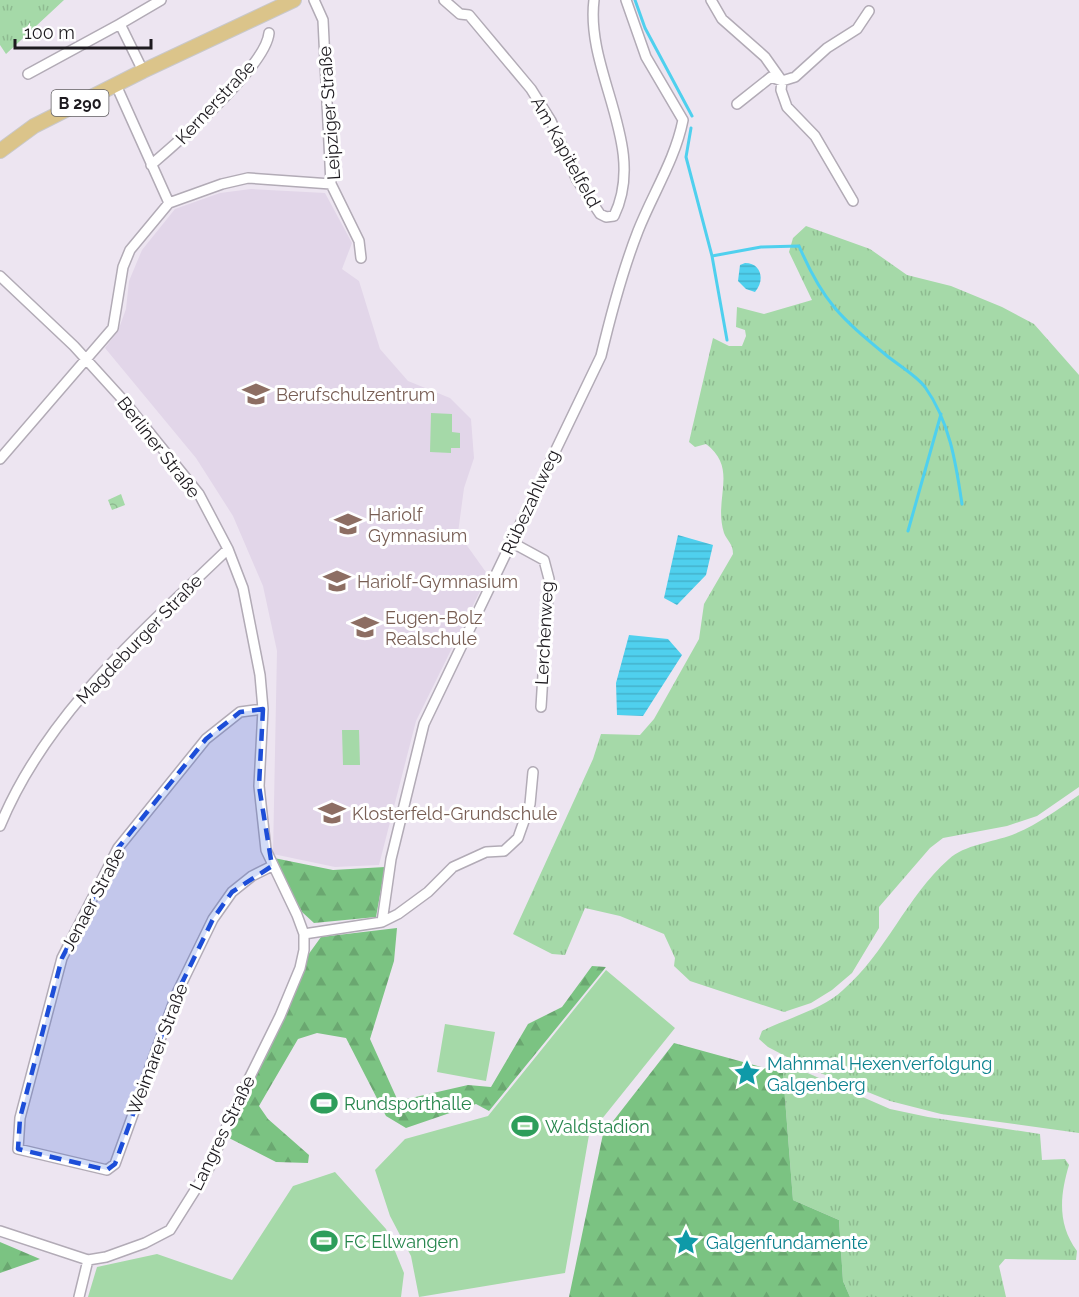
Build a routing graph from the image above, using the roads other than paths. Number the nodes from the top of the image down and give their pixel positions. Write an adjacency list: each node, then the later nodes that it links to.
1 (161, 0): 9 (street)
2 (294, 0): 11 (main road, B 290)
3 (314, 0): 18 (street, Leipziger Straße)
4 (444, 0): 5 (street, Am Kapitelfeld)
5 (594, 0)
6 (626, 0): 25 (street, Rübezahlweg)
7 (711, 0): 13 (street)
8 (869, 11): 13 (street)
9 (120, 24): 11 (street); 12 (street)
10 (269, 33): 17 (street, Kernerstraße)
11 (143, 71): 14 (main road, B 290)
12 (28, 74)
13 (782, 81): 15 (street); 19 (street)
14 (116, 85): 16 (main road, B 290); 17 (street)
15 (737, 104)
16 (0, 151)
17 (151, 165): 20 (street)
18 (331, 183): 20 (street); 21 (street, Leipziger Straße)
19 (853, 201)
20 (169, 203): 23 (street)
21 (362, 258)
22 (0, 276): 23 (street, Berliner Straße)
23 (86, 359): 24 (street); 26 (street, Berliner Straße)
24 (0, 459)
25 (512, 542): 27 (street, Lerchenweg); 32 (street, Rübezahlweg)
26 (228, 549): 28 (street, Berliner Straße); 30 (street, Magdeburger Straße)
27 (541, 707)
28 (263, 709): 31 (street, Berliner Straße); 34 (street, Jenaer Straße)
29 (533, 772): 32 (street)
30 (0, 826)
31 (272, 866): 33 (street, Berliner Straße); 34 (street, Weimarer Straße)
32 (381, 922): 33 (street)
33 (304, 934): 36 (street, Langres Straße)
34 (18, 1149)
35 (0, 1231): 36 (street, Langres Straße)
36 (88, 1260): 37 (street)
37 (79, 1297)

